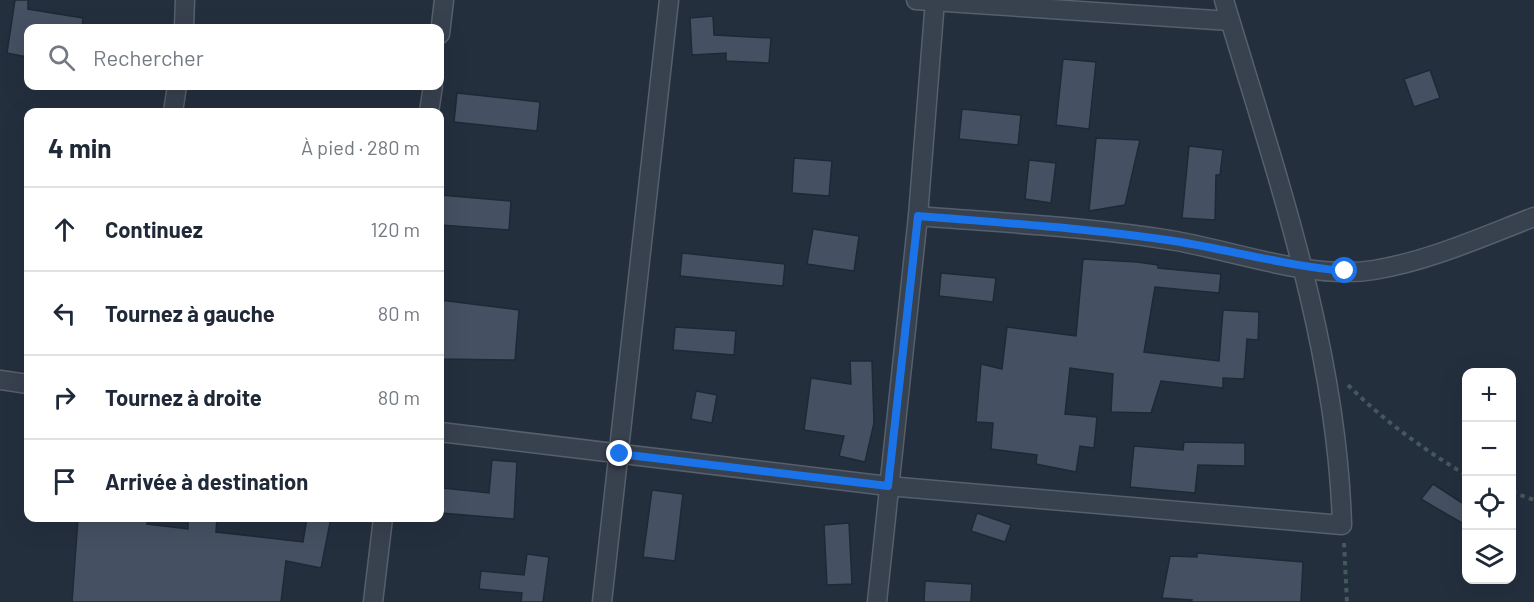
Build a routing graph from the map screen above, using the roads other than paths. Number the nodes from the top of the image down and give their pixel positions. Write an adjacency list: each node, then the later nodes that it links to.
1 (185, 0): 7 (street)
2 (444, 0): 8 (street)
3 (669, 0): 19 (street)
4 (1224, 0): 6 (street)
5 (929, 1): 6 (street); 13 (street)
6 (1230, 21): 15 (street)
7 (184, 24)
8 (441, 24)
9 (176, 90): 11 (street)
10 (432, 90): 12 (street)
11 (174, 108)
12 (430, 108)
13 (918, 216): 15 (street); 20 (street)
14 (1534, 217): 15 (street)
15 (1303, 267): 20 (street)
16 (0, 380): 17 (street)
17 (24, 383)
18 (444, 432): 19 (street)
19 (620, 454): 20 (street); 23 (street)
20 (888, 486): 24 (street)
21 (383, 522): 22 (street)
22 (373, 602)
23 (602, 602)
24 (877, 602)

